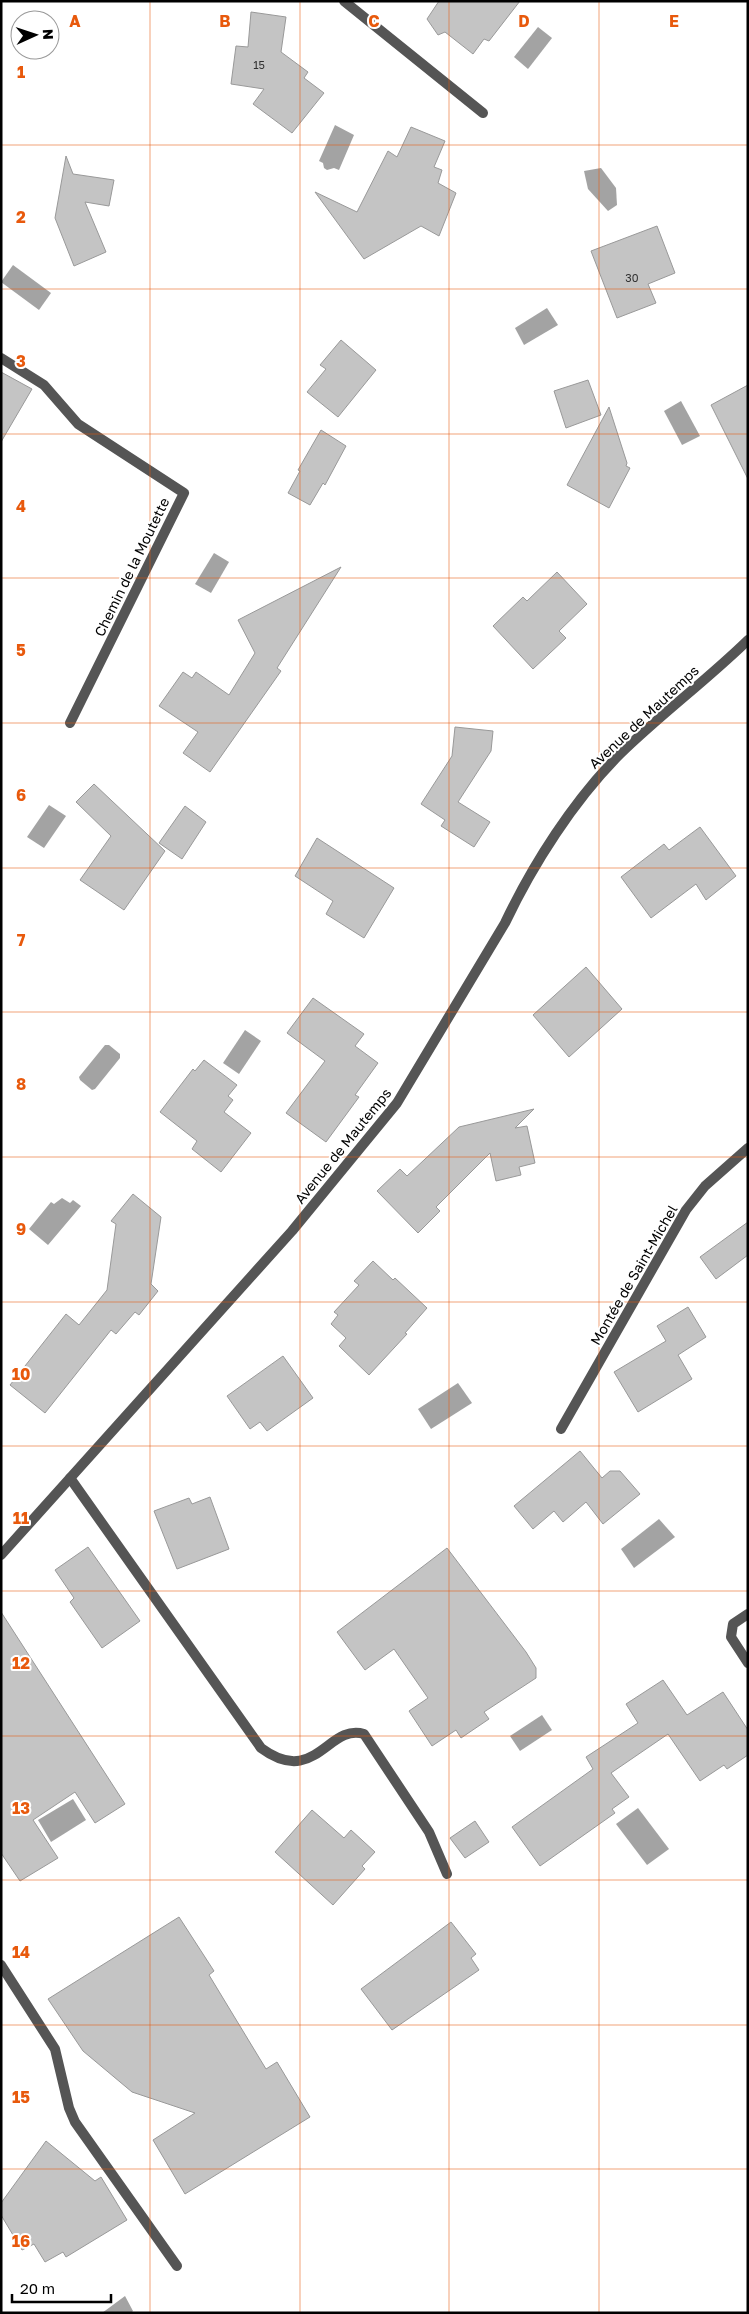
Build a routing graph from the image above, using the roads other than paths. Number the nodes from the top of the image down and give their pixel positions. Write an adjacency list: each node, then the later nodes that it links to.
1 (344, 1): 2 (street)
2 (483, 113)
3 (1, 358): 5 (street, Chemin de la Moutette)
4 (748, 640): 8 (street, Avenue de Mautemps)
5 (70, 723)
6 (748, 1148): 7 (street, Montée de Saint-Michel)
7 (561, 1429)
8 (70, 1478): 9 (street, Avenue de Mautemps); 12 (street)
9 (1, 1555)
10 (748, 1614): 11 (street)
11 (748, 1663)
12 (447, 1874)
13 (1, 1965): 14 (street)
14 (177, 2266)

